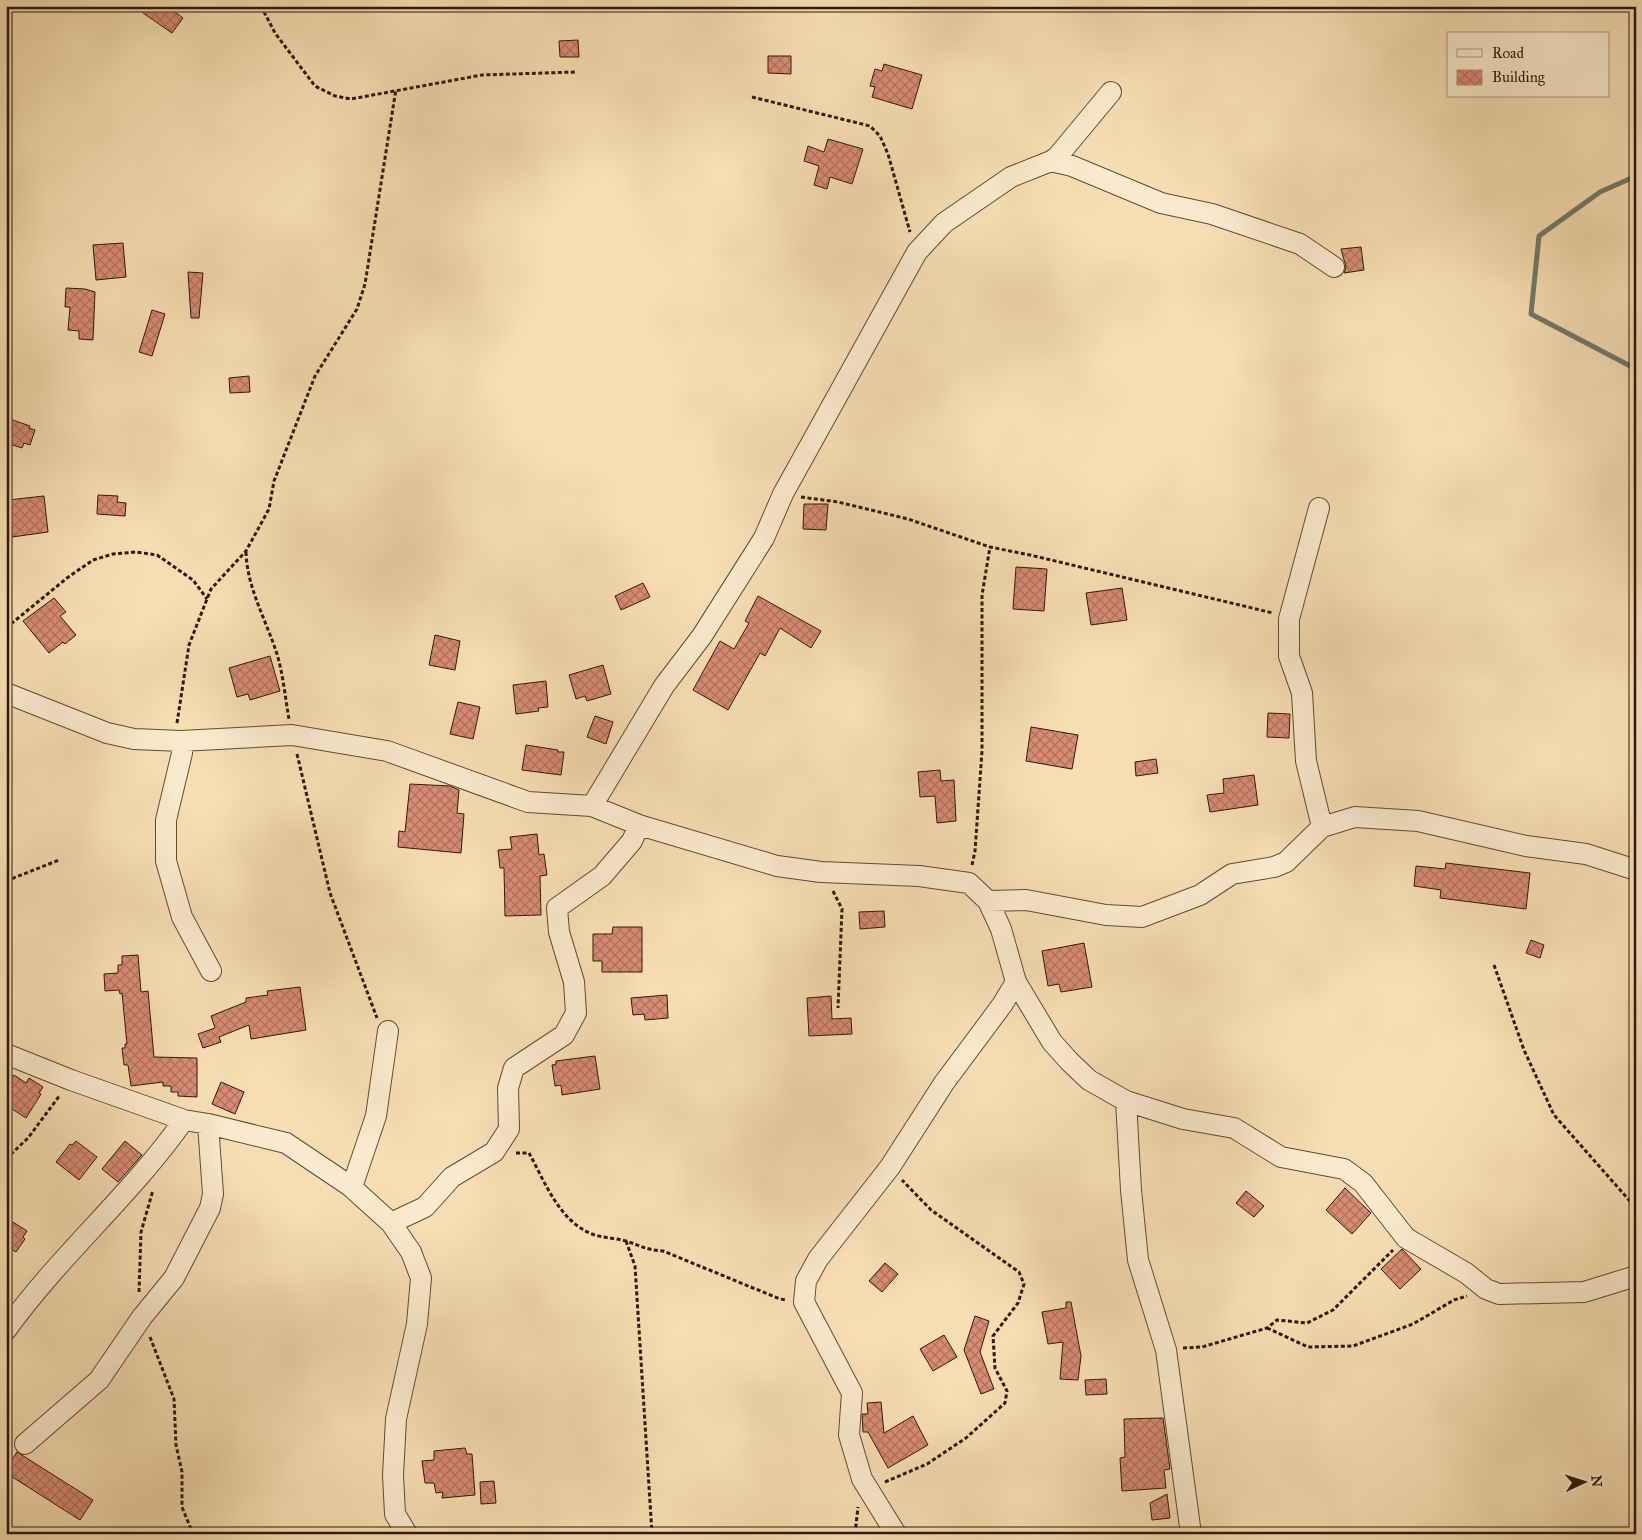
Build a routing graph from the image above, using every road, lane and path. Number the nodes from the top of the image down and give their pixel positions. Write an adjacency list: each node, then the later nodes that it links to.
1 (261, 6): 3 (path)
2 (576, 72): 3 (path)
3 (396, 90): 12 (path)
4 (1111, 92): 6 (street)
5 (752, 97): 7 (path)
6 (1051, 161): 7 (street); 8 (street)
7 (917, 252): 9 (street)
8 (1334, 267)
9 (783, 494): 11 (path); 19 (street)
10 (1319, 508): 14 (street)
11 (990, 547): 14 (path); 26 (path)
12 (246, 551): 13 (path); 17 (path)
13 (207, 599): 15 (path); 18 (path)
14 (1289, 619): 21 (street)
15 (6, 628)
16 (6, 693): 18 (street)
17 (292, 735): 18 (street); 19 (street); 32 (path)
18 (179, 741): 29 (street)
19 (592, 806): 20 (street)
20 (638, 825): 24 (street); 38 (street)
21 (1322, 827): 23 (street); 27 (street)
22 (59, 860): 25 (path)
23 (1636, 870)
24 (820, 872): 26 (street); 31 (path)
25 (6, 880)
26 (969, 883): 27 (street)
27 (988, 901): 30 (street)
28 (1494, 965): 43 (path)
29 (211, 971)
30 (1016, 982): 35 (street); 40 (street)
31 (838, 1008)
32 (388, 1031): 42 (street)
33 (6, 1054): 34 (street)
34 (71, 1080): 36 (street); 39 (path)
35 (1126, 1101): 45 (street); 53 (street)
36 (184, 1120): 37 (street); 52 (street)
37 (208, 1124): 42 (street); 50 (street)
38 (494, 1152): 44 (street); 46 (path)
39 (6, 1160)
40 (890, 1168): 49 (street); 55 (path)
41 (154, 1185): 50 (path)
42 (350, 1186): 44 (street)
43 (1636, 1208)
44 (391, 1223): 57 (street)
45 (1406, 1238): 48 (street); 51 (path)
46 (626, 1241): 49 (path); 58 (path)
47 (1636, 1276): 48 (street)
48 (1486, 1289): 51 (path)
49 (804, 1302): 55 (street)
50 (142, 1317): 54 (street); 56 (path)
51 (1267, 1328): 53 (path)
52 (6, 1330)
53 (1166, 1350): 60 (street)
54 (25, 1444)
55 (869, 1490): 59 (street)
56 (193, 1534)
57 (406, 1534)
58 (652, 1534)
59 (896, 1534)
60 (1191, 1534)

